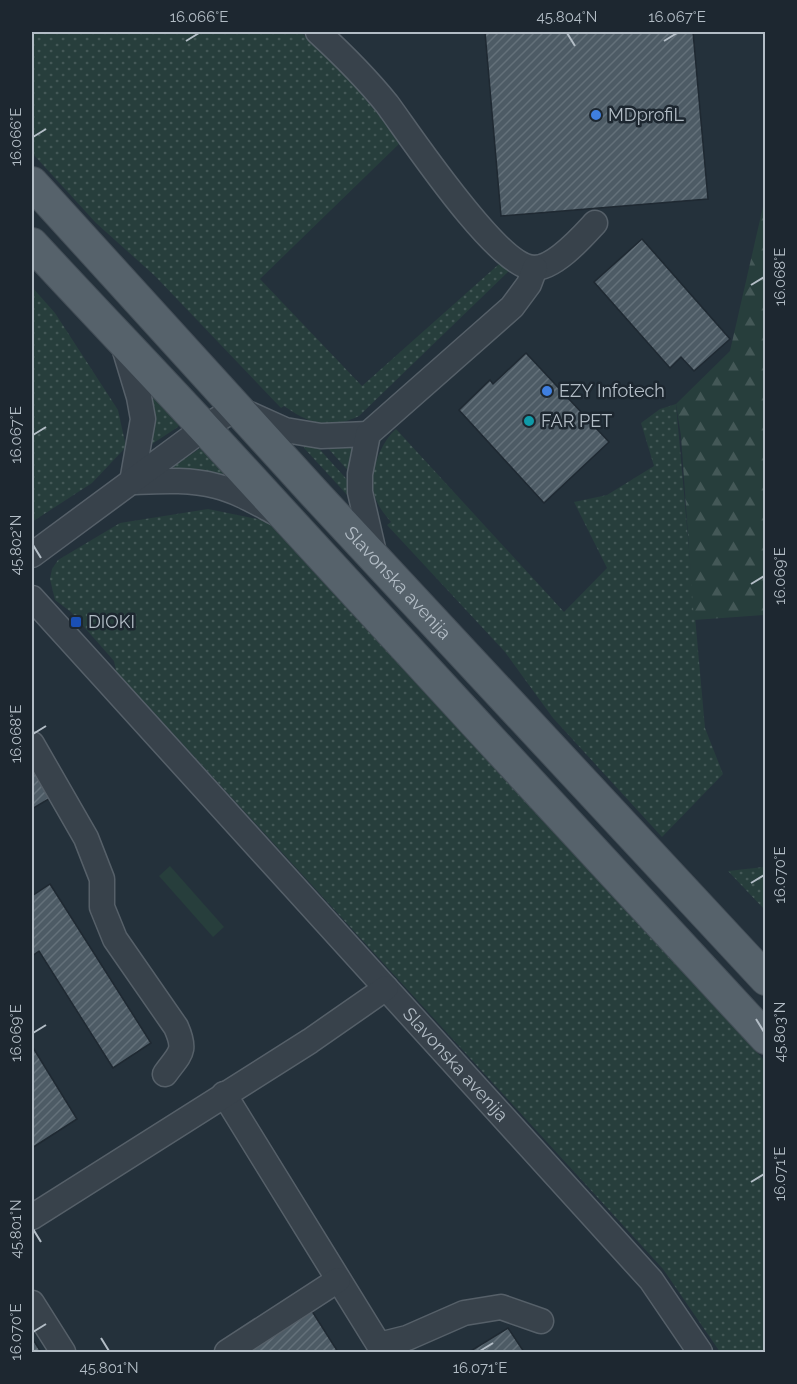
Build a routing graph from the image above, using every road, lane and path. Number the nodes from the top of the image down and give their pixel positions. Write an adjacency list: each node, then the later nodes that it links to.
1 (318, 32): 5 (street)
2 (32, 183): 7 (main road, Slavonska avenija)
3 (595, 223): 5 (street)
4 (32, 244): 6 (main road)
5 (535, 268): 9 (street)
6 (122, 343): 8 (main road); 10 (street)
7 (236, 408): 8 (street); 9 (street); 13 (main road, Slavonska avenija)
8 (204, 428): 10 (street); 11 (main road)
9 (368, 434): 13 (street)
10 (132, 482): 11 (street); 12 (street)
11 (284, 518): 18 (main road)
12 (32, 555)
13 (375, 557): 16 (main road, Slavonska avenija)
14 (32, 598): 17 (street, Slavonska avenija)
15 (32, 744): 19 (street)
16 (765, 979)
17 (386, 987): 20 (street); 27 (street, Slavonska avenija)
18 (765, 1038)
19 (165, 1074)
20 (224, 1094): 21 (street); 22 (street)
21 (32, 1217)
22 (338, 1280): 24 (street); 26 (street)
23 (32, 1303): 25 (street)
24 (541, 1321)
25 (63, 1353)
26 (227, 1353)
27 (700, 1353)

